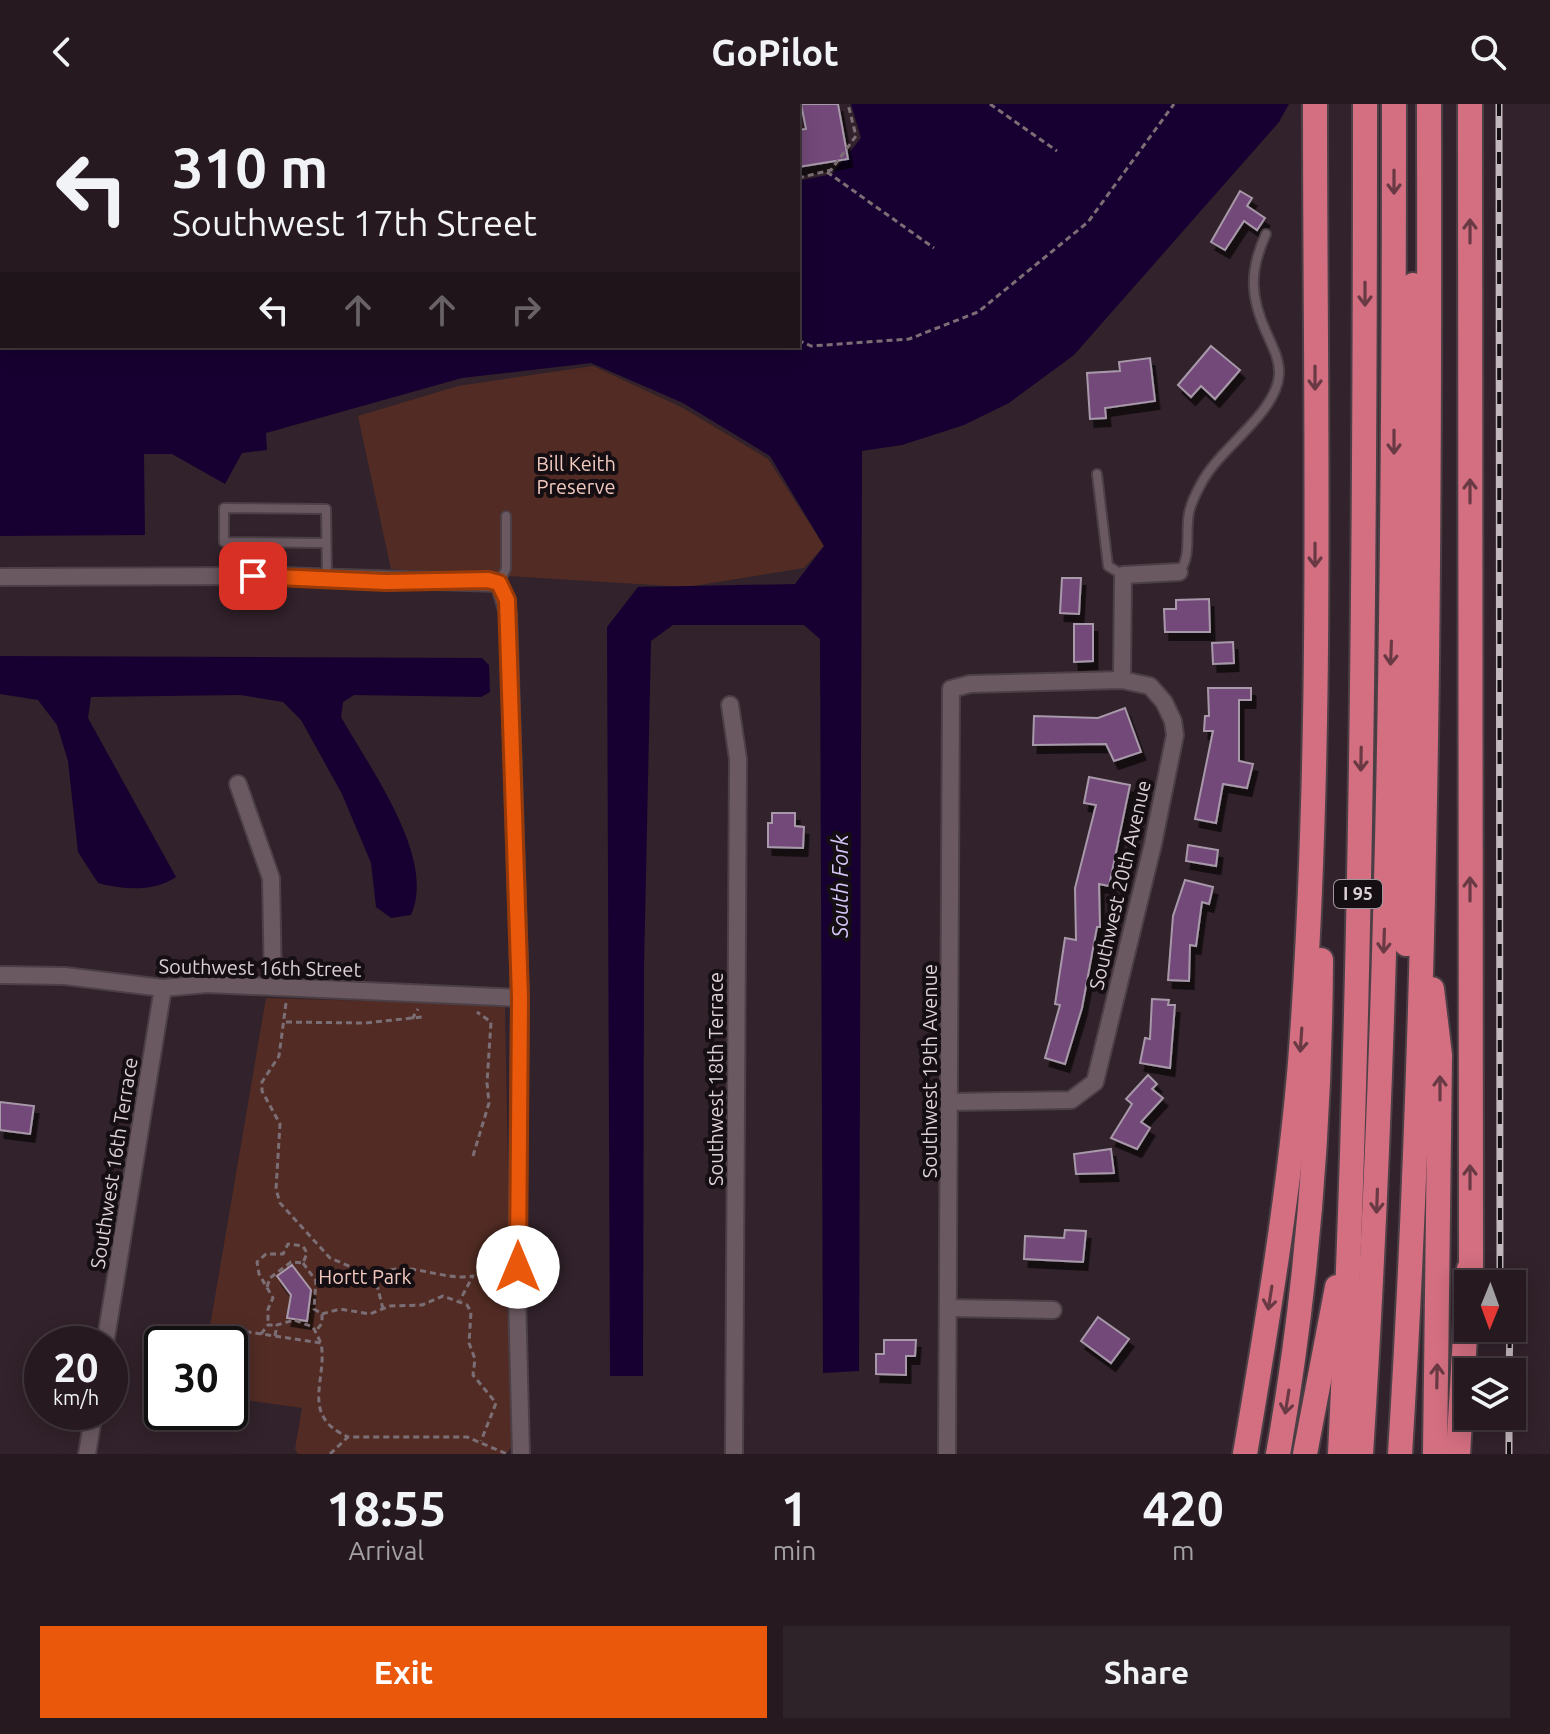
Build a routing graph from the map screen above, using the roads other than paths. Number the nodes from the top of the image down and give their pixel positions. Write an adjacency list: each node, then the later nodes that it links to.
1 (1315, 104): 20 (highway, one-way to 20)
2 (1365, 104): 27 (highway, I 95, one-way to 27)
3 (1394, 104): 43 (highway, one-way to 43)
4 (1413, 104): 11 (highway)
5 (1429, 104): 11 (highway)
6 (1470, 104): 28 (highway, one-way to 6)
7 (1266, 234): 12 (lane)
8 (1097, 474): 13 (lane)
9 (506, 516): 16 (lane)
10 (326, 543): 10 (lane); 15 (lane)
11 (1422, 569): 21 (highway); 44 (highway)
12 (1179, 572): 13 (street)
13 (1123, 575): 17 (street)
14 (0, 577): 15 (street)
15 (327, 579): 16 (street)
16 (499, 583): 25 (street)
17 (1122, 680): 26 (street, Southwest 19th Avenue); 26 (street, Southwest 20th Avenue)
18 (730, 705): 37 (street, Southwest 18th Terrace)
19 (238, 784): 24 (street)
20 (1314, 794): 39 (highway, one-way to 39); 40 (highway, one-way to 40)
21 (1423, 907): 45 (highway); 46 (highway, one-way to 21)
22 (0, 975): 23 (street, Southwest 16th Street)
23 (163, 988): 24 (street, Southwest 16th Street); 32 (street, Southwest 16th Terrace)
24 (279, 991): 25 (street, Southwest 16th Street)
25 (520, 998): 36 (street)
26 (950, 1102): 30 (street, Southwest 19th Avenue)
27 (1352, 1218): 41 (highway); 42 (highway, I 95)
28 (1470, 1255): 29 (highway); 47 (highway)
29 (1471, 1270)
30 (949, 1308): 31 (street); 38 (street, Southwest 19th Avenue)
31 (1053, 1310)
32 (108, 1326)
33 (91, 1430): 35 (street)
34 (1474, 1430): 48 (highway)
35 (87, 1454)
36 (521, 1454)
37 (734, 1454)
38 (947, 1454)
39 (1245, 1454)
40 (1278, 1454)
41 (1305, 1454)
42 (1340, 1454)
43 (1361, 1454)
44 (1388, 1454)
45 (1400, 1454)
46 (1435, 1454)
47 (1458, 1454)
48 (1474, 1454)

